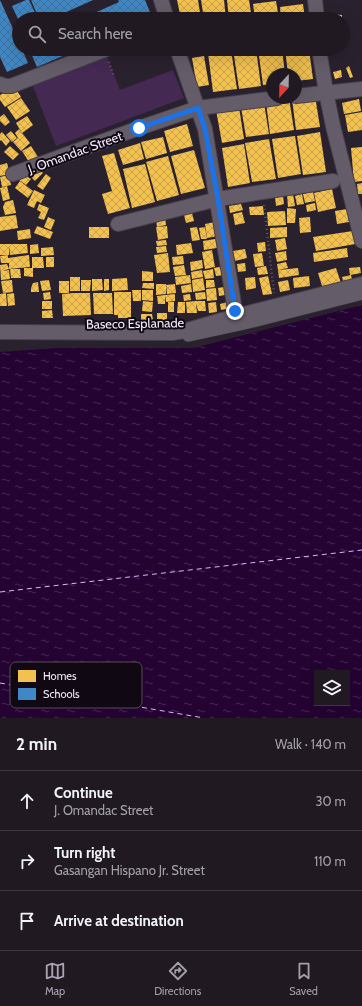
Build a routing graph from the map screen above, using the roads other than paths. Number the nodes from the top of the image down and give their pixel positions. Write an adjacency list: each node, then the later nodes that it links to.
1 (161, 0): 3 (street)
2 (315, 0): 4 (street)
3 (165, 12)
4 (316, 12)
5 (89, 56): 8 (street)
6 (179, 56): 13 (street)
7 (320, 56): 10 (street)
8 (0, 84)
9 (362, 89): 10 (street)
10 (326, 92): 11 (street); 18 (street)
11 (302, 95)
12 (266, 99): 13 (street, J. Omandac Street)
13 (198, 108): 14 (street, J. Omandac Street); 16 (street)
14 (13, 174)
15 (333, 181): 16 (street)
16 (218, 199): 17 (street); 21 (street)
17 (118, 224)
18 (362, 241)
19 (362, 284): 21 (street)
20 (362, 294): 23 (street, Baseco Esplanade)
21 (236, 316): 22 (street)
22 (0, 332)
23 (0, 338)

